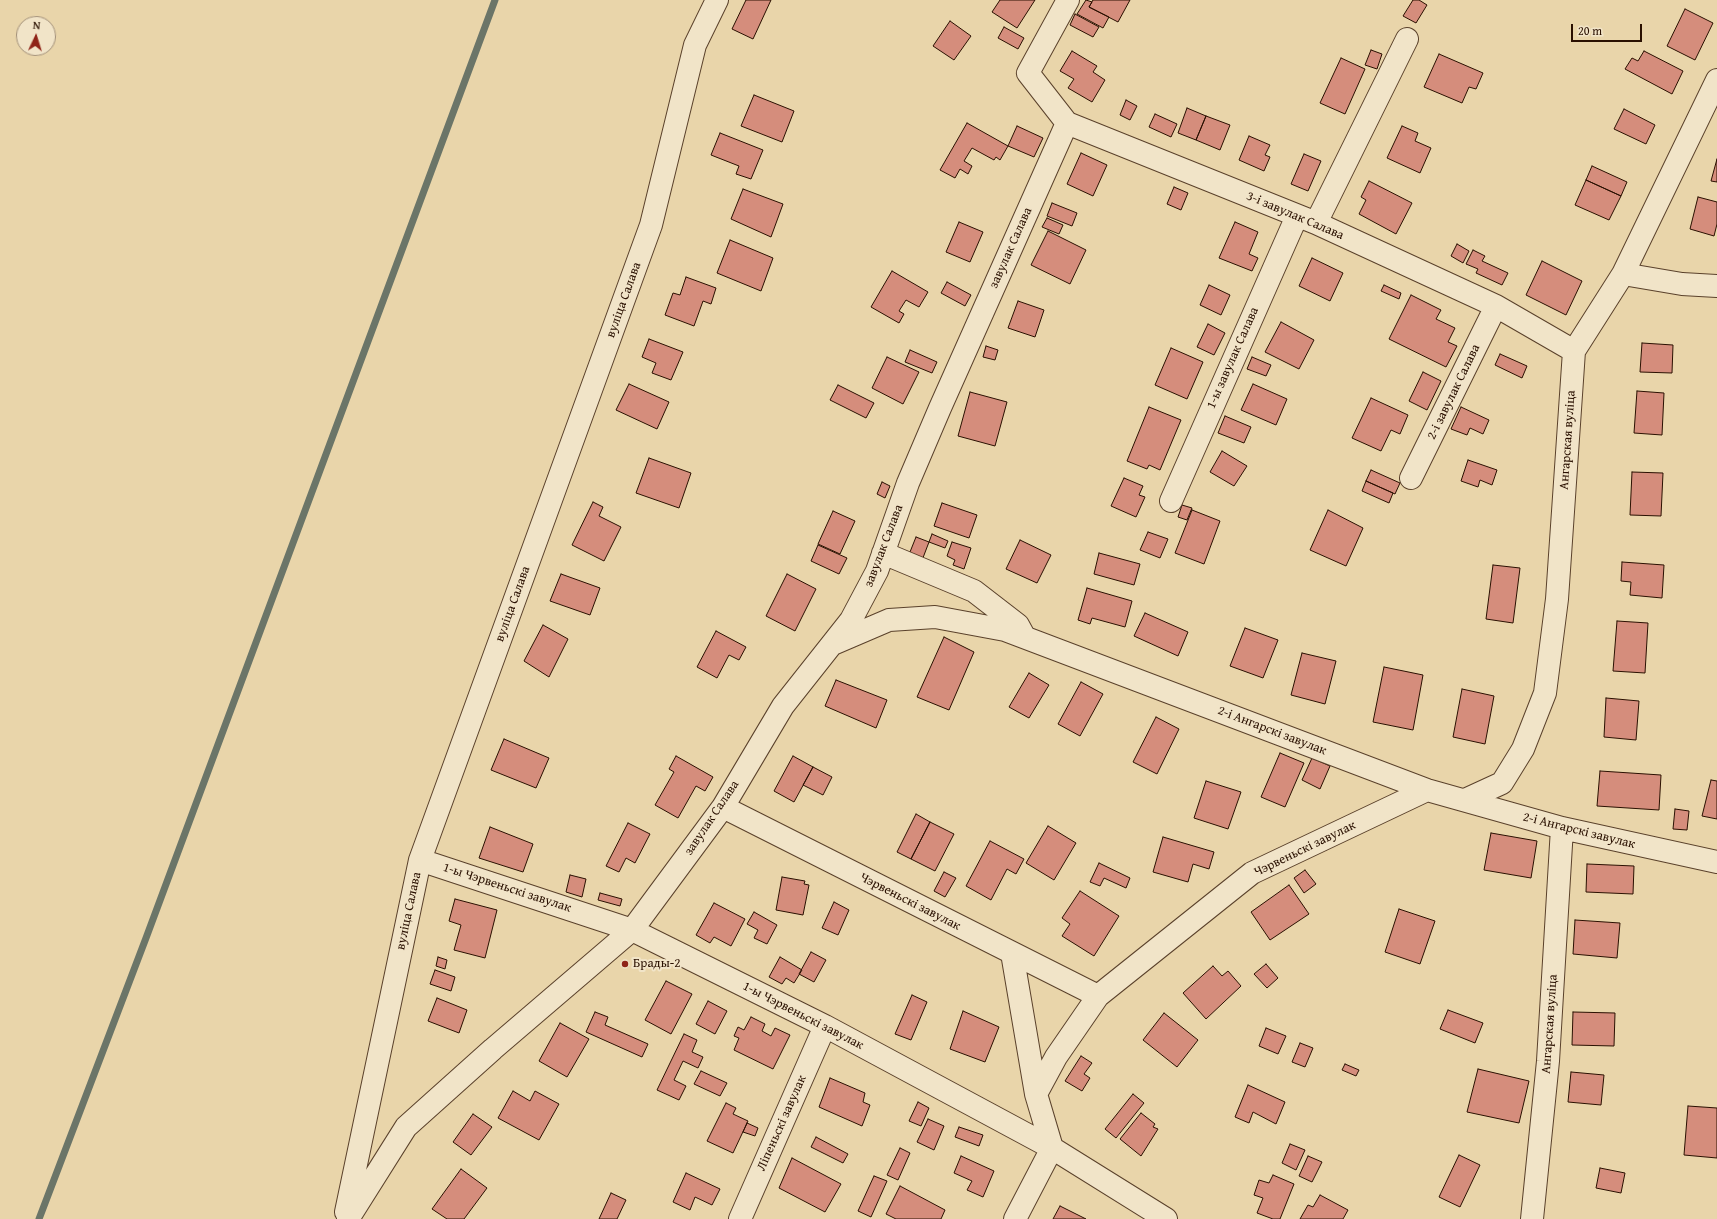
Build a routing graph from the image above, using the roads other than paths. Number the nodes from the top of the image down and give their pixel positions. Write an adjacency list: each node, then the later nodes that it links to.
1 (717, 0): 20 (street, вуліца Салава)
2 (1068, 0): 5 (street)
3 (1407, 40): 6 (street, 1-ы завулак Салава)
4 (1717, 80): 7 (street, Ангарская вуліца)
5 (1067, 123): 6 (street, 3-і завулак Салава); 13 (street, завулак Салава)
6 (1306, 219): 9 (street, 3-і завулак Салава); 12 (street, 1-ы завулак Салава)
7 (1623, 274): 8 (street); 10 (street, Ангарская вуліца)
8 (1717, 286)
9 (1496, 306): 10 (street, 3-і завулак Салава); 11 (street, 2-і завулак Салава)
10 (1574, 351): 17 (street, Ангарская вуліца)
11 (1411, 478)
12 (1171, 501)
13 (882, 553): 14 (street); 15 (street, завулак Салава)
14 (1025, 637): 15 (street, 2-і Ангарскі завулак); 16 (street, 2-і Ангарскі завулак)
15 (832, 645): 18 (street, завулак Салава)
16 (1427, 790): 17 (street, 2-і Ангарскі завулак); 24 (street, Чэрвеньскі завулак)
17 (1465, 800): 19 (street, 2-і Ангарскі завулак)
18 (723, 807): 22 (street, завулак Салава); 23 (street, Чэрвеньскі завулак)
19 (1562, 828): 21 (street, 2-і Ангарскі завулак); 33 (street, Ангарская вуліца)
20 (420, 860): 22 (street, 1-ы Чэрвеньскі завулак); 28 (street, вуліца Салава)
21 (1717, 862)
22 (632, 930): 25 (street, 1-ы Чэрвеньскі завулак); 29 (street)
23 (1012, 953): 24 (street, Чэрвеньскі завулак); 26 (street)
24 (1098, 996): 26 (street, Чэрвеньскі завулак)
25 (825, 1026): 27 (street, 1-ы Чэрвеньскі завулак); 30 (street, Ліпеньскі завулак)
26 (1036, 1094): 27 (street)
27 (1052, 1148): 31 (street); 32 (street, 1-ы Чэрвеньскі завулак)
28 (345, 1219)
29 (348, 1219)
30 (740, 1219)
31 (1015, 1219)
32 (1166, 1219)
33 (1532, 1219)

